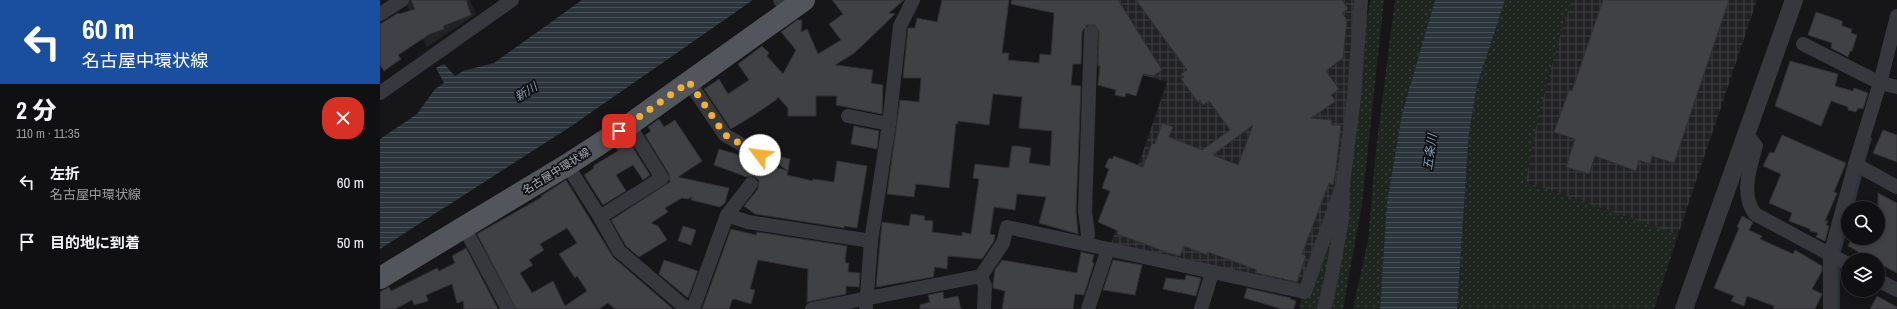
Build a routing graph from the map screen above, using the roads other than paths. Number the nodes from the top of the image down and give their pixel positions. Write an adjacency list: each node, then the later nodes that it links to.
1 (402, 0): 7 (street)
2 (512, 0): 14 (street)
3 (913, 0): 16 (street)
4 (1361, 0): 23 (street)
5 (1794, 0): 18 (street)
6 (789, 4): 11 (main road, 名古屋中環状線)
7 (380, 14)
8 (1897, 16): 12 (street)
9 (1091, 32): 29 (street)
10 (1803, 44): 12 (street)
11 (689, 82): 17 (main road, 名古屋中環状線); 19 (street)
12 (1880, 83): 13 (street); 20 (street)
13 (1897, 87)
14 (380, 93)
15 (848, 116): 16 (street)
16 (889, 124): 28 (street)
17 (629, 125): 21 (main road, 名古屋中環状線); 26 (street)
18 (1747, 134): 31 (street); 47 (street)
19 (760, 155)
20 (1855, 164): 24 (street); 31 (street)
21 (567, 165): 26 (street); 27 (main road, 名古屋中環状線)
22 (751, 184): 25 (street)
23 (1343, 184): 33 (street); 46 (street)
24 (1897, 187)
25 (727, 215): 28 (street); 41 (street)
26 (600, 217): 40 (street)
27 (464, 227): 35 (main road, 名古屋中環状線); 39 (street)
28 (870, 240): 38 (street)
29 (1087, 243): 30 (street); 34 (street)
30 (1108, 249): 33 (street); 44 (street)
31 (1830, 255): 32 (street); 48 (street)
32 (1841, 260)
33 (1212, 272): 45 (street)
34 (981, 276): 38 (street); 43 (street)
35 (380, 278)
36 (1885, 284): 37 (street)
37 (1897, 290)
38 (866, 304): 42 (street)
39 (508, 309)
40 (687, 309)
41 (693, 309)
42 (812, 309)
43 (984, 309)
44 (1088, 309)
45 (1201, 309)
46 (1324, 309)
47 (1684, 309)
48 (1830, 309)

